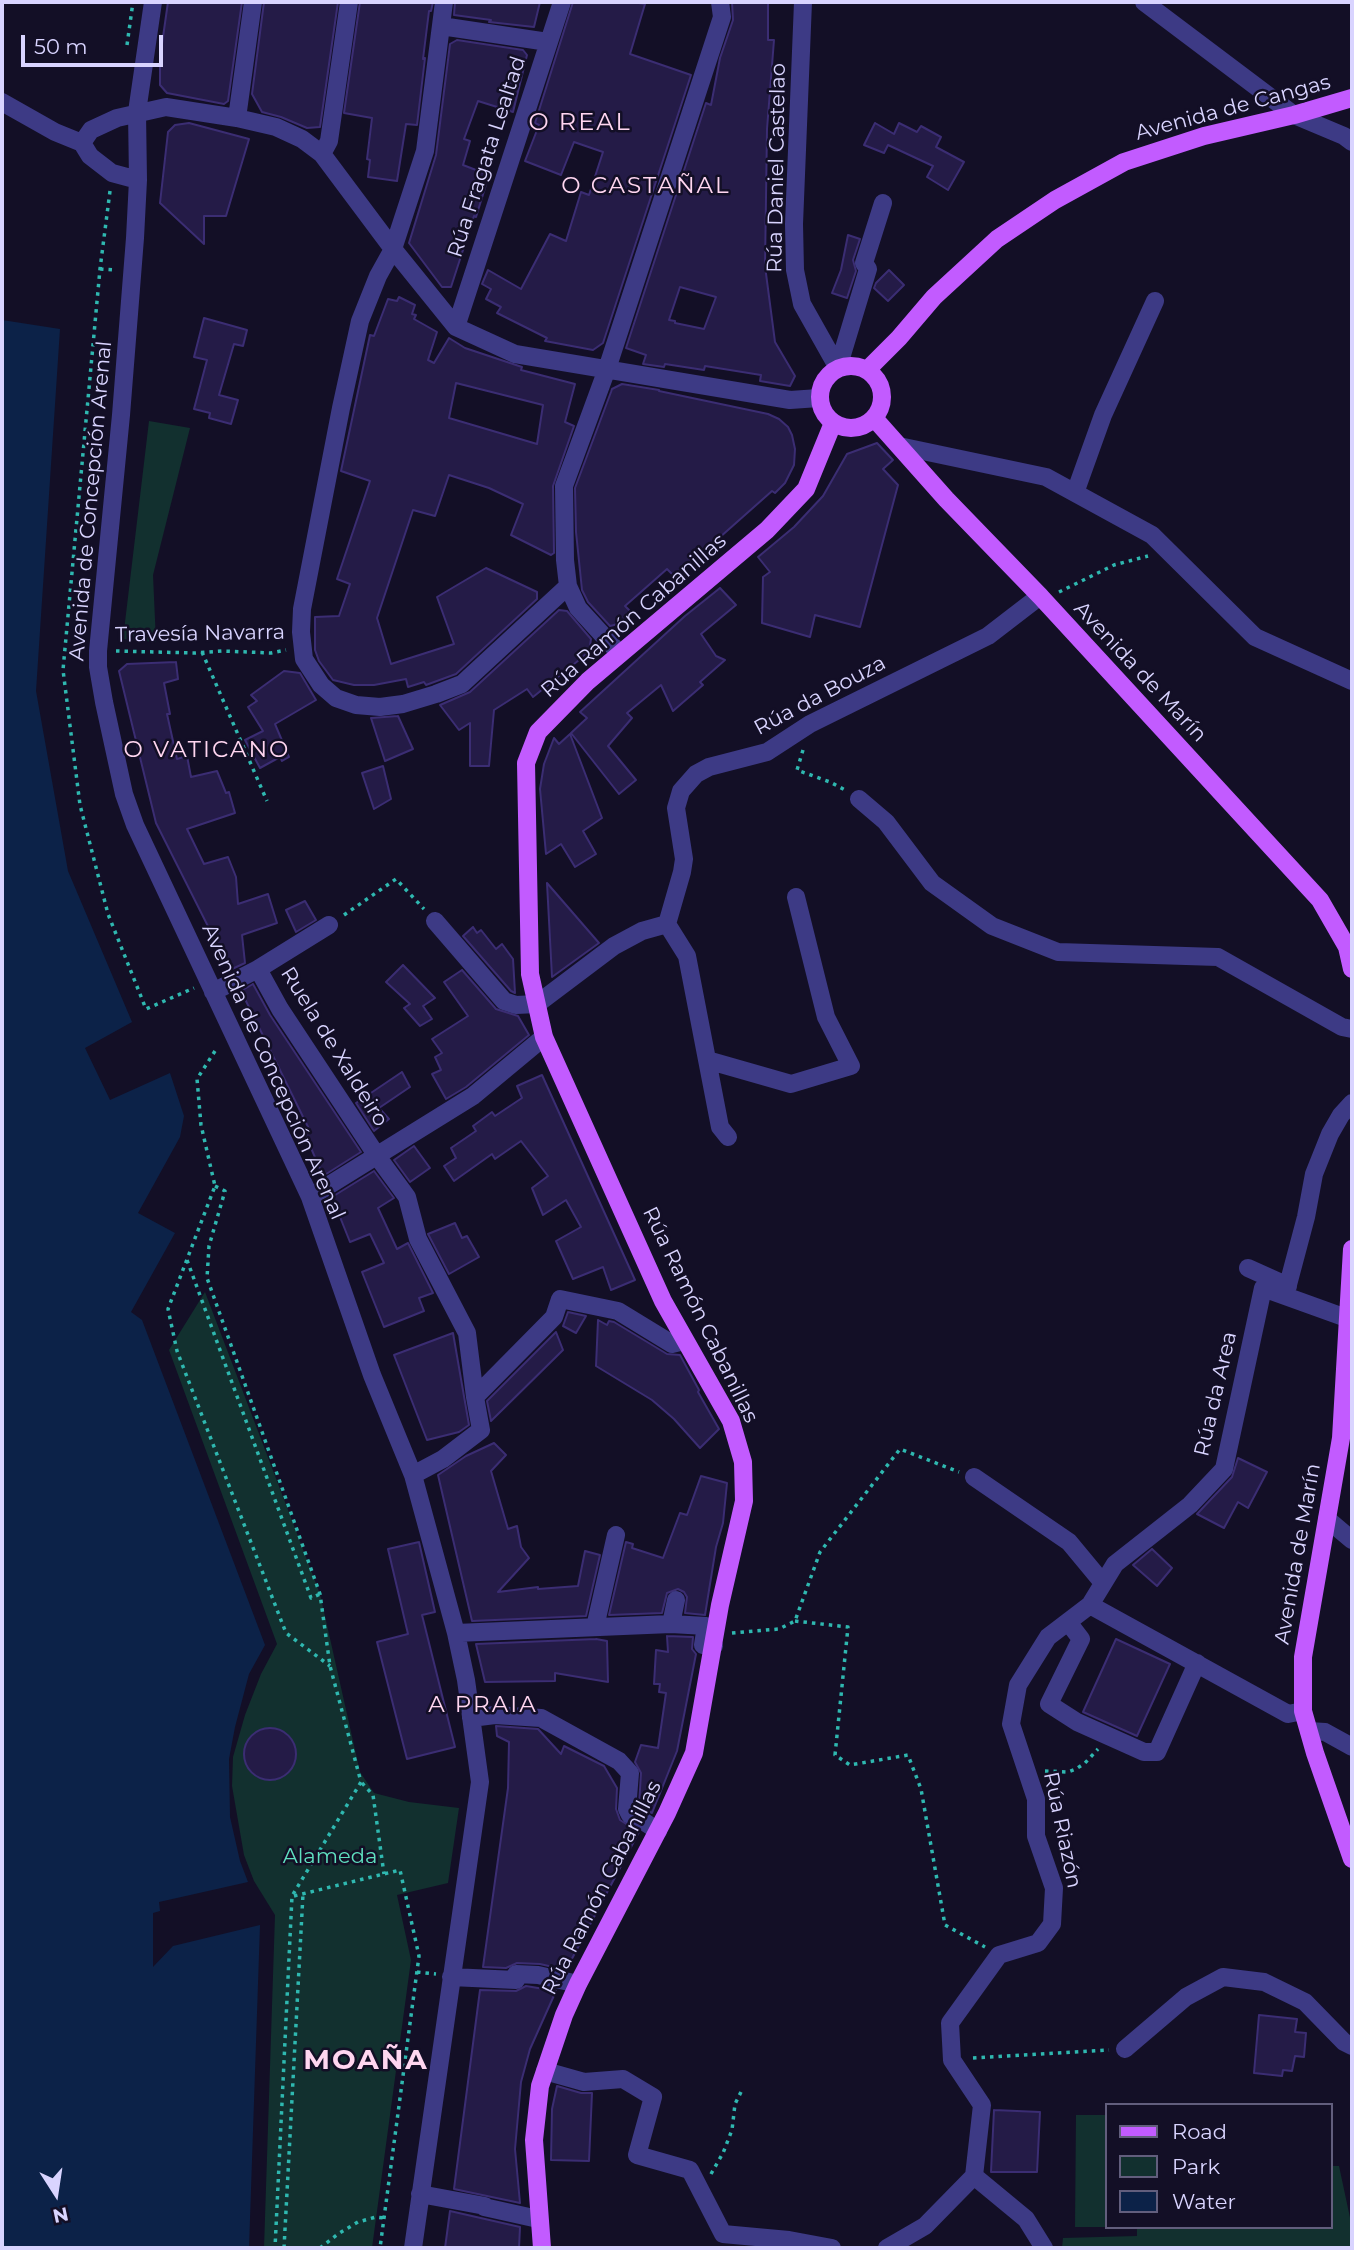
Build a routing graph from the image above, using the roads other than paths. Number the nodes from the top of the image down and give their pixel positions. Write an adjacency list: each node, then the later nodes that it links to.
1 (153, 2): 13 (street, Avenida de Concepción Arenal)
2 (253, 2): 15 (street)
3 (349, 2): 18 (street)
4 (444, 2): 9 (street)
5 (562, 2): 10 (street, Rúa Fragata Lealtad)
6 (720, 2): 25 (street)
7 (803, 2): 24 (street, Rúa Daniel Castelao)
8 (1144, 2): 14 (street)
9 (441, 26): 10 (street); 21 (street)
10 (548, 42): 23 (street, Rúa Fragata Lealtad)
11 (1352, 98): 14 (main road, Avenida de Cangas)
12 (2, 102): 17 (street)
13 (137, 112): 15 (street); 17 (street); 19 (street, Avenida de Concepción Arenal)
14 (1294, 115): 16 (street); 26 (main road, Avenida de Cangas)
15 (237, 118): 18 (street)
16 (1352, 142)
17 (82, 143): 19 (street)
18 (322, 154): 21 (street)
19 (138, 180): 43 (street, Avenida de Concepción Arenal)
20 (883, 203): 24 (street)
21 (393, 249): 23 (street); 32 (street)
22 (1155, 302): 31 (street)
23 (456, 327): 25 (street)
24 (838, 368): 26 (main road); 27 (main road)
25 (607, 369): 27 (street); 32 (street)
26 (867, 370): 28 (main road)
27 (819, 398): 29 (main road)
28 (874, 418): 29 (main road); 30 (main road, Avenida de Marín)
29 (833, 423): 34 (main road, Rúa Ramón Cabanillas)
30 (899, 446): 31 (street); 33 (main road, Avenida de Marín)
31 (1075, 493): 35 (street)
32 (568, 586): 34 (street)
33 (1041, 596): 39 (street, Rúa da Bouza); 42 (main road, Avenida de Marín)
34 (620, 654): 44 (main road, Rúa Ramón Cabanillas)
35 (1352, 681)
36 (859, 799): 45 (street)
37 (796, 897): 47 (street)
38 (435, 921): 44 (street)
39 (667, 924): 44 (street); 47 (street)
40 (329, 925): 41 (street)
41 (258, 969): 43 (street, Ruela de Xaldeiro); 50 (street, Ruela de Xaldeiro)
42 (1352, 969)
43 (213, 992): 51 (street, Avenida de Concepción Arenal)
44 (537, 1004): 46 (main road, Rúa Ramón Cabanillas)
45 (1352, 1029)
46 (544, 1037): 50 (street); 56 (main road, Rúa Ramón Cabanillas)
47 (707, 1060): 49 (street)
48 (1352, 1102): 54 (street)
49 (728, 1137)
50 (377, 1156): 51 (street); 57 (street, Ruela de Xaldeiro)
51 (310, 1197): 58 (street, Avenida de Concepción Arenal)
52 (1352, 1249): 55 (main road, Avenida de Marín)
53 (1248, 1268): 54 (street)
54 (1287, 1291): 55 (street, Rúa da Area); 63 (street, Rúa da Area)
55 (1351, 1319): 60 (main road, Avenida de Marín)
56 (684, 1340): 57 (street); 70 (main road, Rúa Ramón Cabanillas)
57 (475, 1397): 58 (street, Ruela de Xaldeiro)
58 (413, 1475): 69 (street, Avenida de Concepción Arenal)
59 (975, 1477): 63 (street)
60 (1327, 1519): 62 (street); 72 (main road, Avenida de Marín)
61 (616, 1535): 68 (street)
62 (1352, 1540)
63 (1103, 1583): 65 (street, Rúa da Area)
64 (676, 1600): 67 (street)
65 (1090, 1605): 66 (street, Rúa Riazón); 71 (street)
66 (1068, 1622): 71 (street); 83 (street, Rúa Riazón)
67 (671, 1624): 68 (street); 70 (street)
68 (595, 1627): 69 (street)
69 (456, 1633): 73 (street, Avenida de Concepción Arenal)
70 (714, 1646): 76 (main road, Rúa Ramón Cabanillas)
71 (1197, 1662): 72 (street)
72 (1303, 1711): 74 (main road, Avenida de Marín)
73 (471, 1718): 76 (street); 78 (street, Avenida de Concepción Arenal)
74 (1309, 1731): 75 (street); 77 (main road, Avenida de Marín)
75 (1352, 1747)
76 (658, 1831): 79 (main road, Rúa Ramón Cabanillas)
77 (1352, 1859)
78 (450, 1977): 79 (street); 84 (street, Avenida de Concepción Arenal)
79 (578, 1984): 82 (main road, Rúa Ramón Cabanillas)
80 (1352, 2046): 81 (street)
81 (1125, 2049)
82 (545, 2071): 85 (main road, Rúa Ramón Cabanillas); 88 (street)
83 (974, 2176): 89 (street); 90 (street)
84 (420, 2194): 85 (street); 86 (street, Avenida de Concepción Arenal)
85 (538, 2220): 87 (main road, Rúa Ramón Cabanillas)
86 (413, 2248)
87 (542, 2248)
88 (832, 2248)
89 (887, 2248)
90 (1044, 2248)

